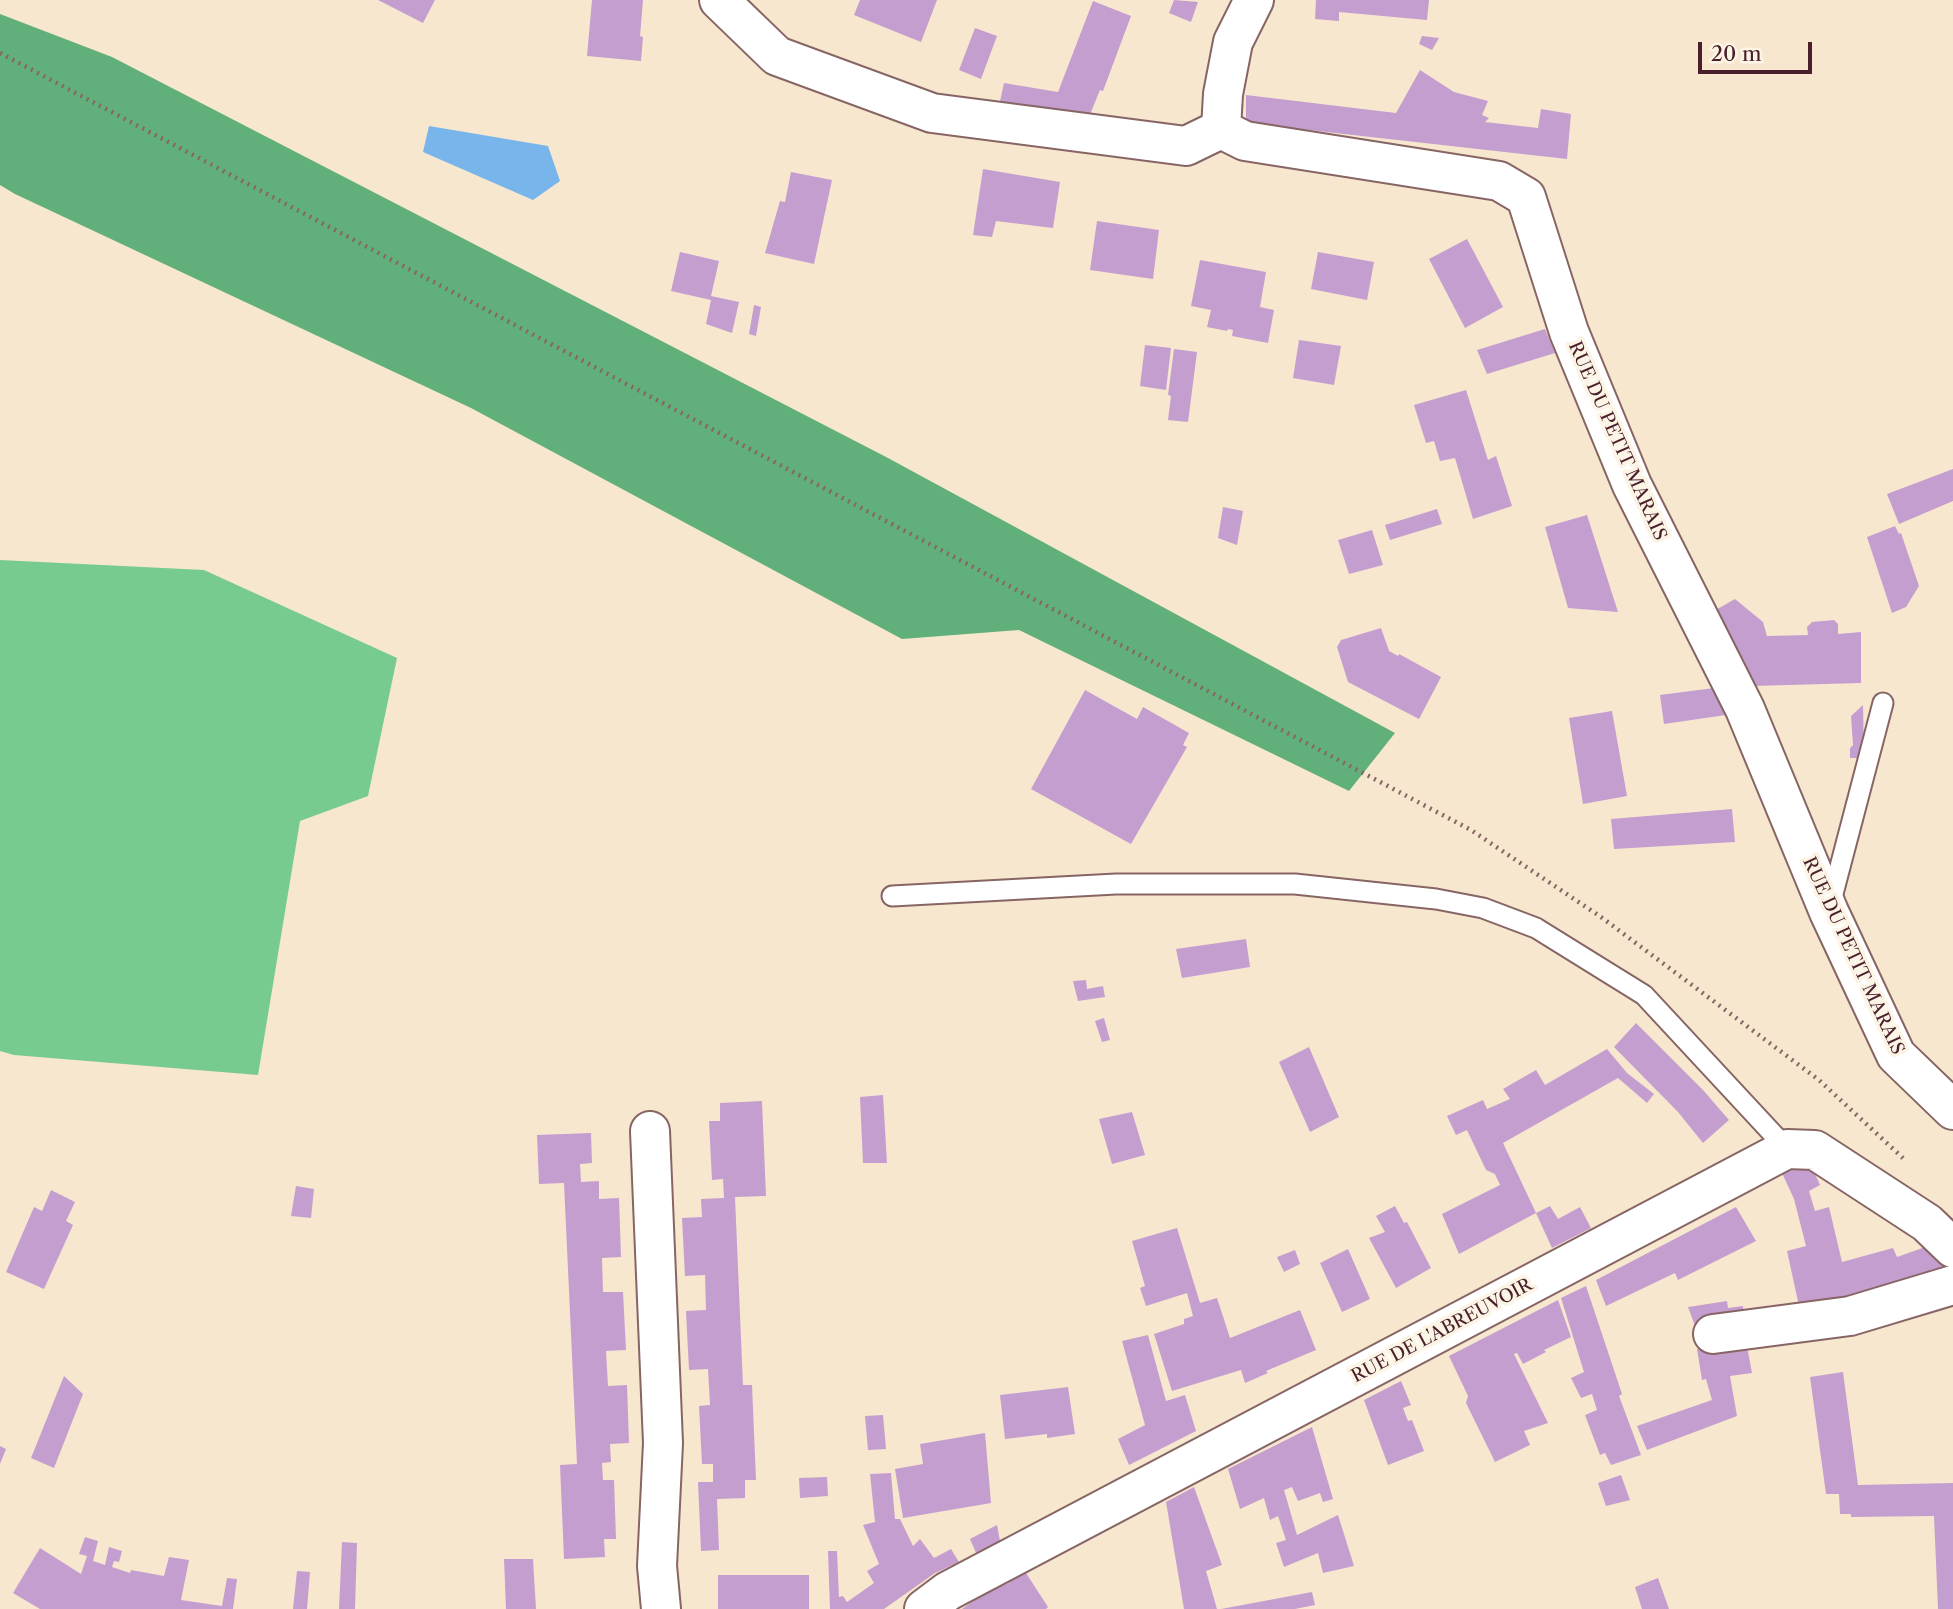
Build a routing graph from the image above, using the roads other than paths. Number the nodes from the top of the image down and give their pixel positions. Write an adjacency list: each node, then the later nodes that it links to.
1 (719, 0): 3 (street)
2 (1254, 0): 3 (street)
3 (1221, 129): 6 (street, RUE DU PETIT MARAIS)
4 (1883, 703): 6 (lane)
5 (892, 896): 9 (lane)
6 (1829, 912): 7 (street, RUE DU PETIT MARAIS)
7 (1953, 1110)
8 (650, 1131): 13 (street)
9 (1787, 1149): 10 (street); 14 (street, RUE DE L'ABREUVOIR)
10 (1953, 1248)
11 (1953, 1285): 12 (street)
12 (1713, 1334)
13 (662, 1609)
14 (924, 1609)

